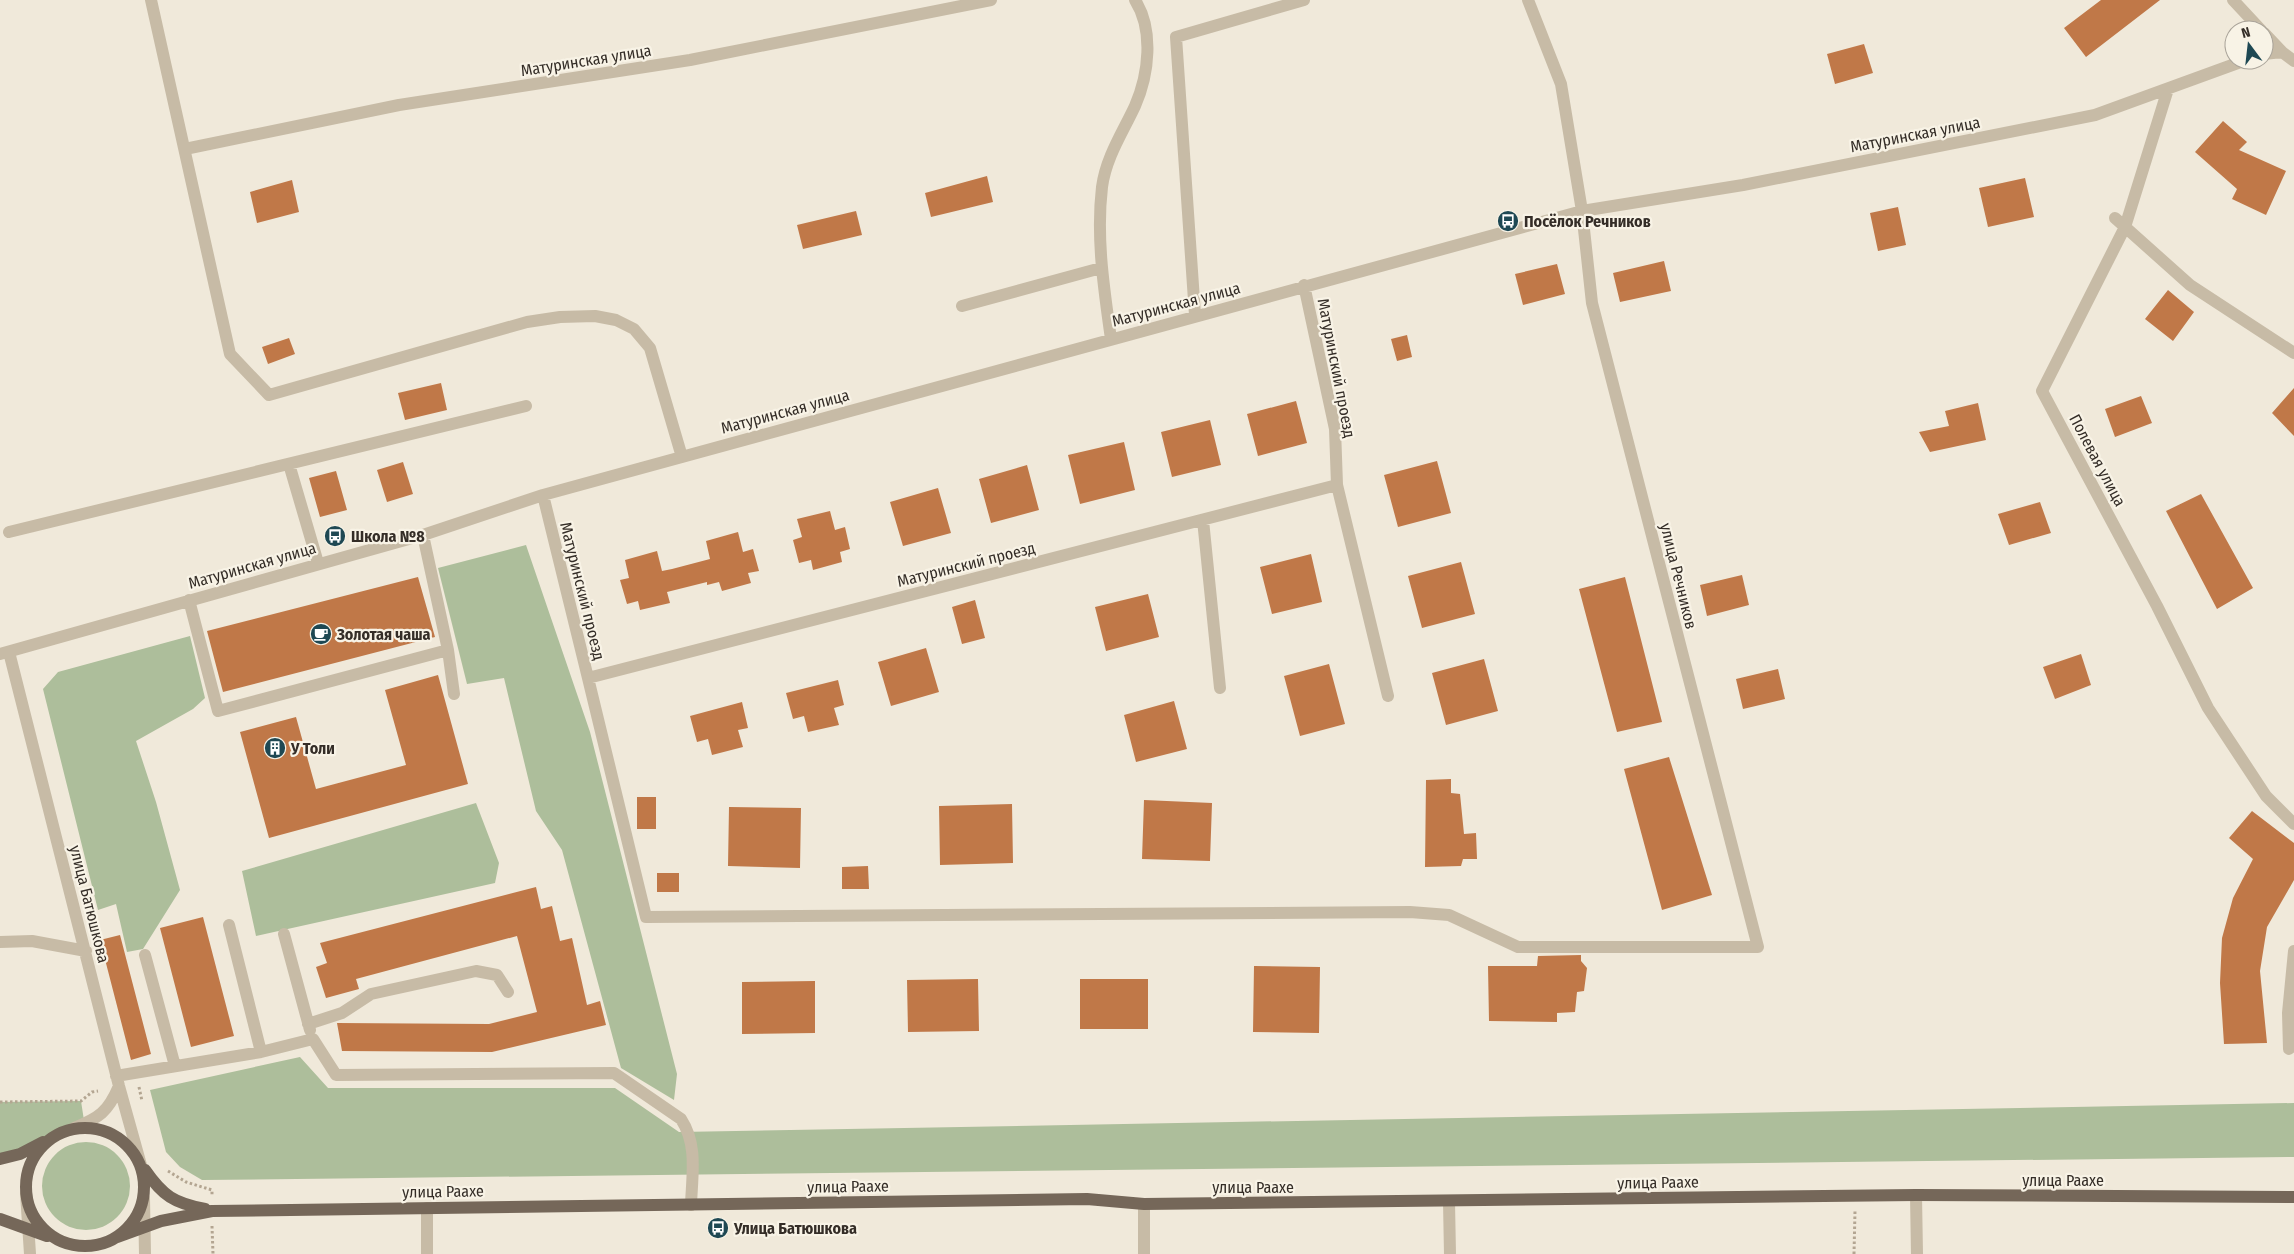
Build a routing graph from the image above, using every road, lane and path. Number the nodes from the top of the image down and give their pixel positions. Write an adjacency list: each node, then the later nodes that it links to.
1 (150, 0): 14 (street)
2 (990, 0): 14 (street, Матуринская улица)
3 (1135, 0): 18 (street)
4 (1304, 0): 21 (street)
5 (1528, 0): 15 (street)
6 (2234, 0): 7 (street)
7 (2253, 20)
8 (2274, 43): 9 (street)
9 (2282, 52): 10 (street); 11 (street)
10 (2274, 53)
11 (2294, 61)
12 (2224, 68): 13 (street, Матуринская улица)
13 (2168, 89): 15 (street, Матуринская улица); 17 (street, Полевая улица)
14 (185, 148): 25 (street)
15 (1582, 211): 19 (street, Матуринская улица); 36 (street, улица Речников)
16 (2115, 218): 17 (street)
17 (2125, 227): 23 (street); 40 (street, Полевая улица)
18 (1101, 268): 20 (street); 22 (street)
19 (1304, 286): 21 (street, Матуринская улица); 27 (street, Матуринский проезд)
20 (962, 306)
21 (1195, 315): 22 (street, Матуринская улица)
22 (1111, 339): 25 (street, Матуринская улица)
23 (2294, 353)
24 (526, 406): 26 (street)
25 (682, 457): 28 (street, Матуринская улица)
26 (289, 464): 30 (street); 32 (street)
27 (1337, 485): 29 (street, Матуринский проезд); 39 (street)
28 (543, 495): 31 (street, Матуринская улица); 36 (street, Матуринский проезд)
29 (1203, 520): 36 (street, Матуринский проезд); 37 (street)
30 (9, 532)
31 (423, 535): 32 (street, Матуринская улица); 34 (street)
32 (318, 563): 33 (street, Матуринская улица)
33 (189, 600): 34 (street); 35 (street, Матуринская улица)
34 (448, 650): 38 (street)
35 (5, 653): 44 (street, улица Батюшкова)
36 (588, 678)
37 (1220, 688)
38 (454, 694)
39 (1388, 696)
40 (2294, 824)
41 (229, 925): 51 (street)
42 (284, 934): 48 (street)
43 (0, 942): 44 (street)
44 (86, 951): 53 (street, улица Батюшкова)
45 (2294, 951): 50 (street)
46 (145, 955): 52 (street)
47 (508, 992): 48 (street)
48 (308, 1024): 49 (street)
49 (313, 1040): 51 (street); 67 (street)
50 (2290, 1049)
51 (261, 1052): 52 (street)
52 (176, 1066): 53 (street)
53 (117, 1081): 54 (path); 55 (path); 56 (street); 59 (street, улица Батюшкова)
54 (0, 1102)
55 (144, 1109)
56 (74, 1128): 57 (main road); 59 (main road)
57 (54, 1136): 58 (main road); 61 (main road)
58 (0, 1160)
59 (141, 1165): 64 (main road); 69 (main road)
60 (166, 1170): 69 (path)
61 (26, 1194): 72 (street); 74 (main road)
62 (1916, 1195): 63 (main road, улица Раахе); 65 (main road, улица Раахе); 81 (street)
63 (2294, 1197)
64 (144, 1198): 71 (street); 73 (main road)
65 (1449, 1202): 66 (main road, улица Раахе); 80 (street)
66 (1144, 1204): 67 (main road, улица Раахе); 79 (street)
67 (691, 1205): 68 (main road, улица Раахе)
68 (427, 1208): 69 (main road, улица Раахе); 78 (street)
69 (212, 1211): 71 (main road); 77 (path)
70 (0, 1219): 72 (main road)
71 (144, 1227): 73 (main road); 76 (street)
72 (28, 1229): 74 (main road); 75 (street)
73 (117, 1237): 74 (main road)
74 (60, 1240)
75 (30, 1254)
76 (144, 1254)
77 (212, 1254)
78 (427, 1254)
79 (1144, 1254)
80 (1450, 1254)
81 (1917, 1254)

